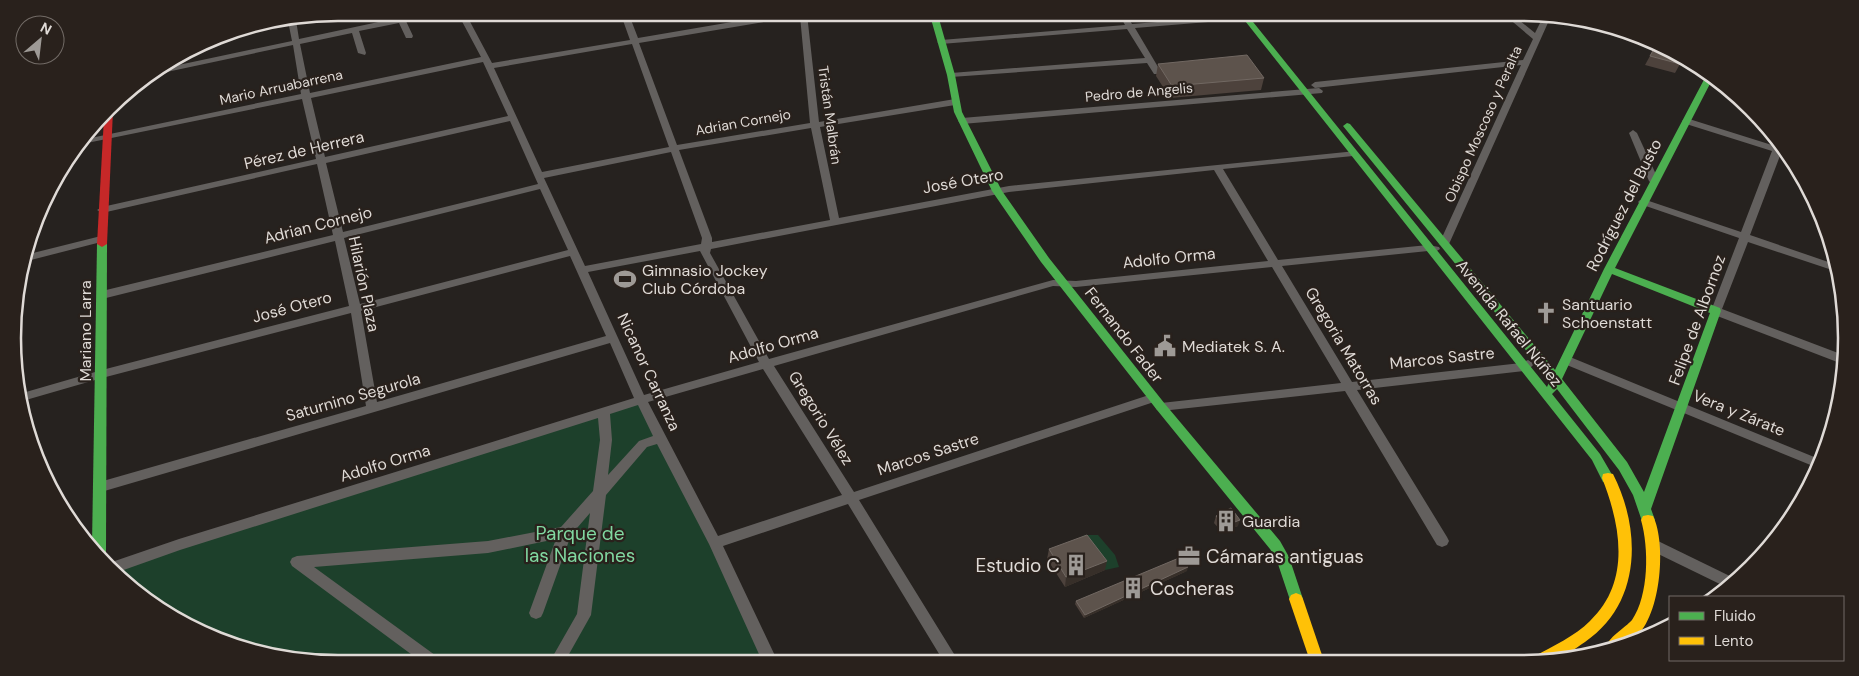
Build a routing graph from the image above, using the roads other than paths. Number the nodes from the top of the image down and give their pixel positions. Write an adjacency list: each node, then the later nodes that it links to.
1 (397, 21): 16 (street)
2 (402, 21): 17 (street)
3 (466, 21): 24 (street, Nicanor Carranza)
4 (628, 21): 19 (street, Gregorio Vélez)
5 (753, 21): 19 (street, Mario Arruabarrena)
6 (804, 21): 38 (street, Tristán Malbrán)
7 (935, 21): 20 (main road, Fernando Fader)
8 (1126, 21): 15 (street)
9 (1184, 21): 15 (street)
10 (1252, 21): 31 (main road, Avenida Rafael Núñez)
11 (1254, 21): 30 (main road, Avenida Rafael Núñez)
12 (1515, 21): 18 (street)
13 (1544, 22): 18 (street, Obispo Moscoso y Peralta)
14 (293, 25): 21 (street, Hilarión Plaza)
15 (1130, 27): 20 (street); 23 (street)
16 (355, 30): 21 (street); 22 (street)
17 (409, 36)
18 (1536, 38): 25 (street, Obispo Moscoso y Peralta)
19 (635, 40): 24 (street, Mario Arruabarrena); 43 (street, Gregorio Vélez)
20 (941, 42): 28 (main road, Fernando Fader)
21 (296, 43): 26 (street); 32 (street, Hilarión Plaza)
22 (362, 53)
23 (1150, 60): 27 (street); 28 (street)
24 (487, 62): 32 (street, Mario Arruabarrena); 34 (street, Nicanor Carranza)
25 (1527, 62): 30 (street, Pedro de Angelis); 57 (street, Obispo Moscoso y Peralta)
26 (172, 69)
27 (1157, 72)
28 (950, 75): 33 (main road, Fernando Fader)
29 (1706, 81): 37 (main road, Rodríguez del Busto)
30 (1317, 88): 31 (street, Pedro de Angelis); 57 (main road, Avenida Rafael Núñez)
31 (1304, 92): 36 (street, Pedro de Angelis); 44 (main road, Avenida Rafael Núñez)
32 (306, 96): 40 (street, Mario Arruabarrena); 46 (street, Hilarión Plaza)
33 (955, 102): 36 (main road, Fernando Fader); 38 (street, Adrian Cornejo)
34 (512, 118): 46 (street, Pérez de Herrera); 48 (street, Nicanor Carranza)
35 (108, 120): 40 (main road, Mariano Larra)
36 (962, 121): 50 (main road, Fernando Fader)
37 (1686, 121): 42 (street); 49 (main road, Rodríguez del Busto)
38 (815, 124): 43 (street, Adrian Cornejo); 53 (street, Tristán Malbrán)
39 (1634, 133): 49 (street)
40 (107, 136): 41 (street, Mario Arruabarrena); 52 (main road, Mariano Larra)
41 (91, 140)
42 (1772, 146)
43 (675, 148): 48 (street, Adrian Cornejo); 58 (street, Gregorio Vélez)
44 (1354, 153): 47 (street, José Otero); 59 (main road, Avenida Rafael Núñez)
45 (1778, 154): 55 (street, Felipe de Albornoz)
46 (322, 161): 52 (street, Pérez de Herrera); 54 (street, Hilarión Plaza)
47 (1217, 168): 50 (street, José Otero); 63 (street, Gregoria Matorras)
48 (540, 181): 54 (street, Adrian Cornejo); 60 (street, Nicanor Carranza)
49 (1654, 181): 51 (main road, Rodríguez del Busto)
50 (997, 191): 53 (street, José Otero); 67 (main road, Fernando Fader)
51 (1643, 202): 55 (street); 65 (main road, Rodríguez del Busto)
52 (102, 210): 56 (main road, Mariano Larra)
53 (834, 221): 58 (street, José Otero)
54 (338, 235): 68 (street, Adrian Cornejo); 69 (street, Hilarión Plaza)
55 (1745, 237): 64 (street); 70 (street, Felipe de Albornoz)
56 (101, 239): 61 (street); 68 (main road, Mariano Larra)
57 (1444, 244): 62 (main road, Avenida Rafael Núñez)
58 (706, 245): 66 (street, José Otero); 75 (street, Gregorio Vélez)
59 (1428, 248): 62 (street, Adolfo Orma); 63 (street, Adolfo Orma); 76 (main road, Avenida Rafael Núñez)
60 (574, 252): 66 (street, Nicanor Carranza); 69 (street, José Otero)
61 (32, 257)
62 (1457, 260): 72 (main road, Avenida Rafael Núñez)
63 (1274, 263): 67 (street, Adolfo Orma); 79 (street, Gregoria Matorras)
64 (1830, 266)
65 (1609, 269): 70 (main road); 74 (main road, Rodríguez del Busto)
66 (583, 270): 71 (street, Nicanor Carranza)
67 (1064, 284): 75 (street, Adolfo Orma); 83 (main road, Fernando Fader)
68 (102, 295): 77 (main road, Mariano Larra)
69 (355, 307): 77 (street, José Otero); 85 (street, Hilarión Plaza)
70 (1716, 311): 73 (street); 84 (main road, Felipe de Albornoz)
71 (614, 338): 82 (street, Nicanor Carranza); 85 (street, Saturnino Segurola)
72 (1531, 348): 76 (street); 78 (main road, Avenida Rafael Núñez)
73 (1837, 357)
74 (1566, 360): 78 (main road, Rodríguez del Busto); 84 (street, Vera y Zárate)
75 (766, 364): 82 (street, Adolfo Orma); 91 (street, Gregorio Vélez)
76 (1524, 367): 79 (street, Marcos Sastre); 81 (main road, Avenida Rafael Núñez)
77 (102, 374): 80 (street, José Otero); 89 (main road, Mariano Larra)
78 (1556, 379): 81 (main road, Rodríguez del Busto); 92 (main road, Avenida Rafael Núñez)
79 (1349, 386): 83 (street, Marcos Sastre); 94 (street, Gregoria Matorras)
80 (26, 396)
81 (1548, 396): 102 (main road, Avenida Rafael Núñez)
82 (641, 400): 86 (street, Adolfo Orma); 87 (street, Nicanor Carranza)
83 (1157, 402): 91 (street, Marcos Sastre); 107 (main road, Fernando Fader)
84 (1682, 407): 88 (street, Vera y Zárate); 92 (main road, Felipe de Albornoz)
85 (372, 408): 89 (street, Saturnino Segurola)
86 (604, 412): 90 (street); 98 (street, Adolfo Orma)
87 (660, 438): 90 (street); 95 (street, Nicanor Carranza)
88 (1813, 461)
89 (101, 487): 97 (main road, Mariano Larra)
90 (599, 494): 93 (street); 104 (street)
91 (851, 498): 95 (street, Marcos Sastre); 106 (street, Gregorio Vélez)
92 (1645, 508): 96 (main road, Avenida Rafael Núñez)
93 (565, 532): 100 (street); 103 (street)
94 (1442, 542)
95 (715, 543): 105 (street, Nicanor Carranza)
96 (1653, 545): 99 (street); 101 (main road, Avenida Rafael Núñez)
97 (99, 546)
98 (118, 566)
99 (1725, 580)
100 (536, 612)
101 (1622, 638)
102 (1554, 653)
103 (423, 655)
104 (561, 655)
105 (768, 655)
106 (948, 655)
107 (1316, 655)

